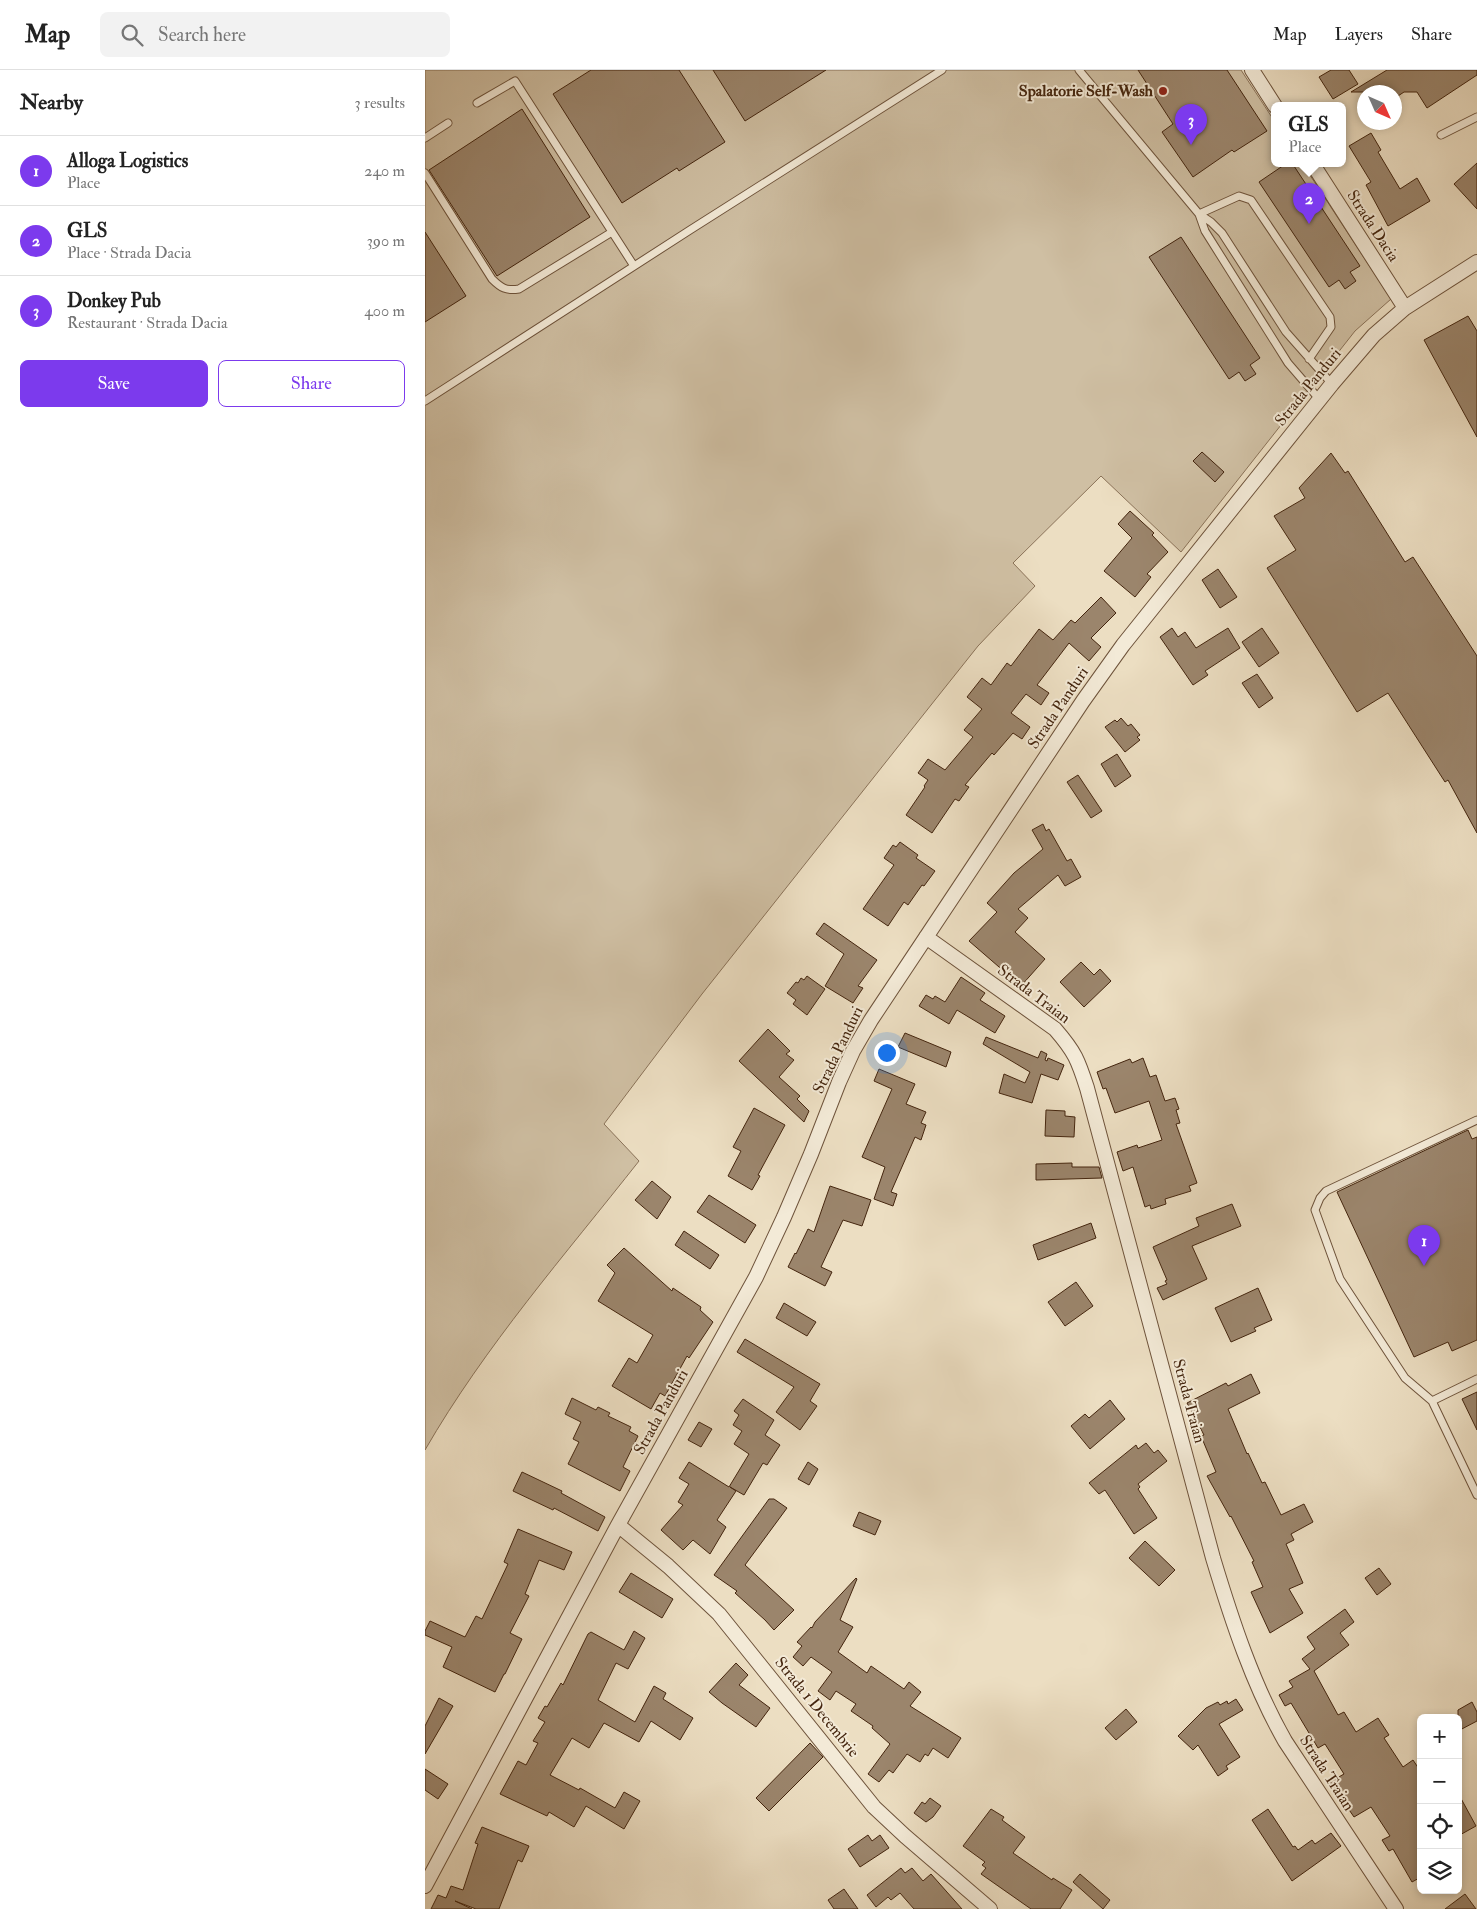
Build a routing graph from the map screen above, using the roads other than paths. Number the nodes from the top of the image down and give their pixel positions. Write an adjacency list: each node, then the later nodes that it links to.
1 (943, 70): 15 (lane)
2 (1079, 70): 12 (lane)
3 (1252, 70): 4 (street)
4 (1272, 102)
5 (477, 103): 13 (lane)
6 (1477, 117): 8 (lane)
7 (448, 124): 9 (lane)
8 (1441, 136)
9 (425, 138)
10 (1315, 167): 16 (street, Strada Dacia)
11 (425, 172): 13 (lane)
12 (1199, 214): 17 (lane); 17 (lane); 19 (lane)
13 (612, 232): 15 (lane)
14 (1477, 262): 16 (street, Strada Panduri)
15 (634, 266): 20 (lane)
16 (1405, 308): 18 (street, Strada Panduri)
17 (1309, 359): 18 (lane)
18 (1332, 384): 19 (street, Strada Panduri)
19 (1320, 400): 21 (street, Strada Panduri)
20 (425, 401)
21 (926, 937): 26 (street, Strada Panduri); 29 (street, Strada Traian)
22 (1477, 1120): 24 (lane)
23 (1477, 1379): 24 (lane)
24 (1432, 1401): 25 (lane)
25 (1477, 1495)
26 (618, 1526): 27 (street, Strada Panduri); 28 (street, Strada 1 Decembrie)
27 (425, 1886)
28 (990, 1909)
29 (1396, 1909)

